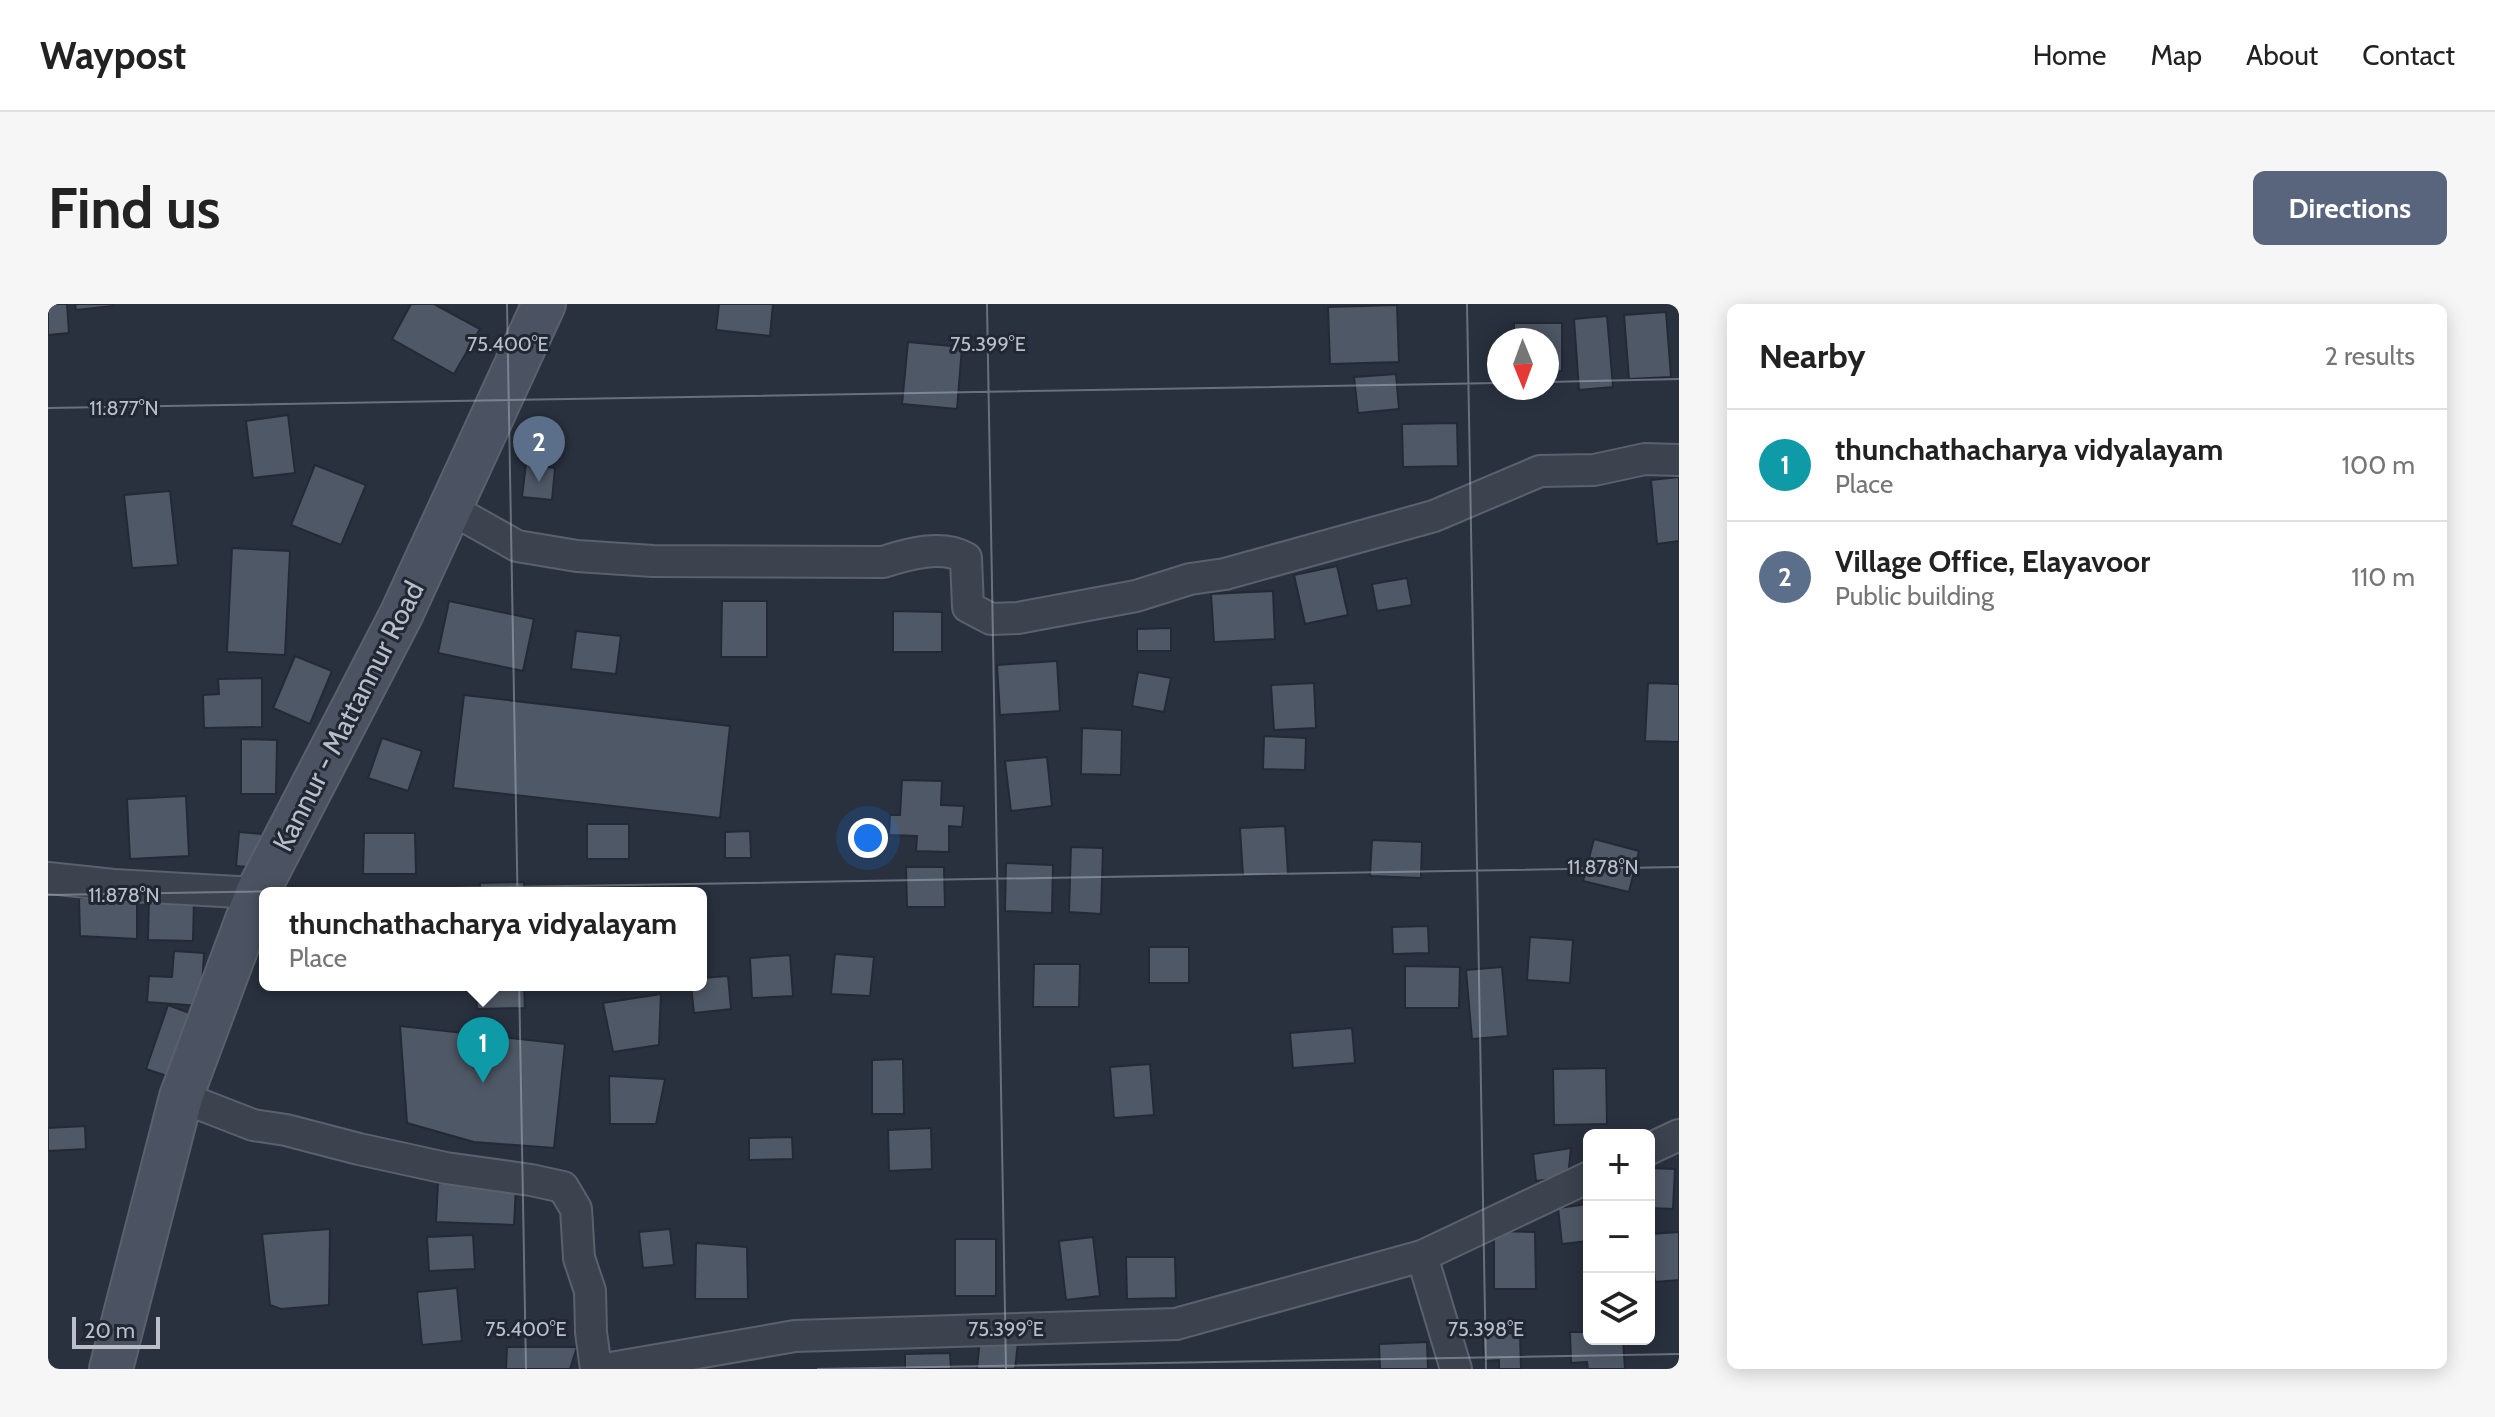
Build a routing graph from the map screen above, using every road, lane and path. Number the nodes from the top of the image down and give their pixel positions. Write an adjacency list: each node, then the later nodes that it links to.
1 (544, 304): 3 (main road, Kannur - Mattannur Road)
2 (1679, 460): 3 (street)
3 (451, 509): 5 (main road, Kannur - Mattannur Road)
4 (48, 878): 7 (street)
5 (260, 887)
6 (259, 889): 7 (main road, Kannur - Mattannur Road)
7 (257, 893): 8 (main road, Kannur - Mattannur Road)
8 (181, 1097): 13 (main road, Kannur - Mattannur Road); 14 (street)
9 (1679, 1135): 10 (street)
10 (1655, 1146)
11 (1583, 1180): 12 (street)
12 (1422, 1256): 15 (street); 16 (street)
13 (111, 1369)
14 (596, 1369)
15 (605, 1369)
16 (1456, 1369)

